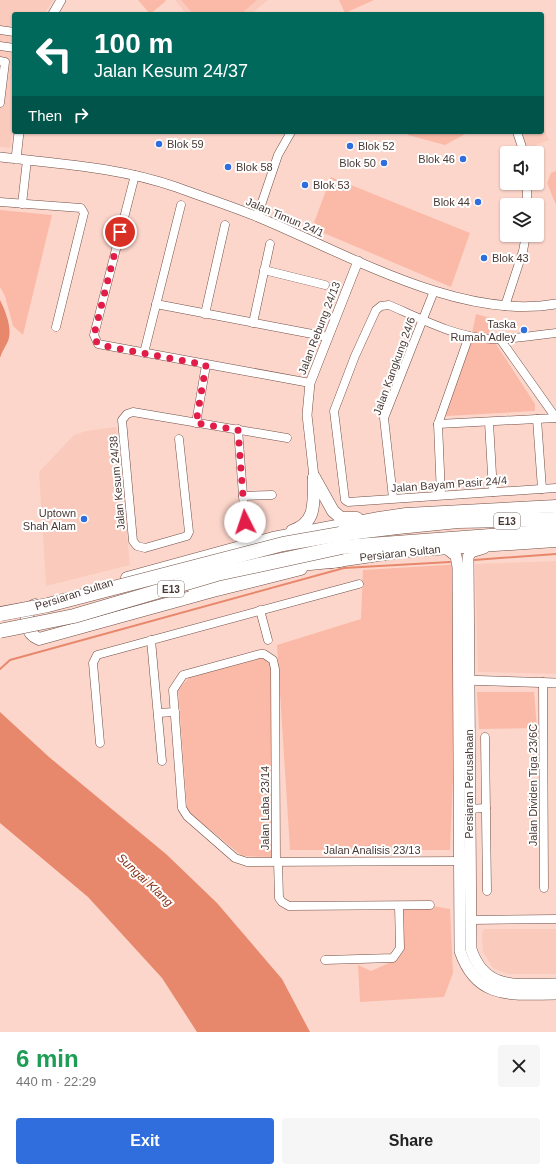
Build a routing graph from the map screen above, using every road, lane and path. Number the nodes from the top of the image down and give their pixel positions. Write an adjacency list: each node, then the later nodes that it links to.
1 (61, 0): 2 (street)
2 (54, 12)
3 (0, 30): 4 (street)
4 (12, 32)
5 (0, 46): 6 (street)
6 (12, 48)
7 (2, 62): 8 (street)
8 (0, 103)
9 (19, 134): 14 (street)
10 (290, 134): 20 (street)
11 (518, 134): 12 (street)
12 (522, 146)
13 (0, 157): 14 (street, Jalan Timun 24/1)
14 (16, 159): 15 (street, Jalan Timun 24/1)
15 (27, 160): 16 (street, Jalan Timun 24/1); 18 (street)
16 (135, 175): 20 (street, Jalan Timun 24/1); 39 (street)
17 (0, 202): 18 (street)
18 (22, 204): 34 (street)
19 (181, 205): 28 (street)
20 (257, 217): 24 (street, Jalan Timun 24/1)
21 (225, 225): 31 (street)
22 (525, 242): 30 (street)
23 (270, 244): 25 (street)
24 (358, 261): 27 (street, Jalan Timun 24/1); 36 (street, Jalan Rebung 24/13)
25 (264, 270): 26 (street); 33 (street)
26 (325, 285)
27 (434, 291): 30 (street, Jalan Timun 24/1); 32 (street, Jalan Kangkung 24/6)
28 (156, 304): 31 (street); 39 (street)
29 (556, 304): 30 (street, Jalan Timun 24/1)
30 (505, 306)
31 (205, 314): 33 (street)
32 (422, 320): 37 (street); 57 (street, Jalan Kangkung 24/6); 57 (street, Jalan Bayam Pasir 24/4)
33 (253, 322): 36 (street)
34 (56, 327)
35 (556, 333): 38 (street)
36 (328, 336): 41 (street, Jalan Rebung 24/13)
37 (469, 336): 38 (street); 46 (street)
38 (500, 339): 42 (street)
39 (144, 353): 40 (street)
40 (206, 365): 41 (street); 45 (street)
41 (310, 383): 50 (street, Jalan Rebung 24/13)
42 (556, 418): 43 (street)
43 (537, 419): 44 (street); 52 (street)
44 (489, 422): 46 (street); 53 (street)
45 (196, 423): 47 (street); 49 (street, Jalan Kesum 24/38)
46 (438, 424): 55 (street)
47 (238, 430): 48 (street); 56 (street)
48 (288, 438)
49 (180, 439)
50 (314, 477): 60 (main road); 65 (main road)
51 (556, 488): 52 (street, Jalan Bayam Pasir 24/4)
52 (542, 489): 53 (street, Jalan Bayam Pasir 24/4)
53 (492, 492): 55 (street, Jalan Bayam Pasir 24/4)
54 (272, 495): 56 (street)
55 (441, 495): 57 (street, Jalan Bayam Pasir 24/4)
56 (243, 496): 62 (street)
57 (393, 498)
58 (556, 506): 60 (main road, Persiaran Sultan)
59 (556, 512): 63 (highway)
60 (378, 518): 65 (main road, Persiaran Sultan)
61 (556, 519): 63 (highway, E13)
62 (245, 522)
63 (458, 522): 68 (highway, E13)
64 (556, 531): 68 (highway, E13)
65 (273, 538): 68 (main road, Persiaran Sultan)
66 (556, 541): 67 (main road, Persiaran Sultan)
67 (505, 544): 69 (main road, Persiaran Sultan); 77 (main road, Persiaran Perusahaan)
68 (340, 547): 69 (main road, Persiaran Sultan); 71 (highway, E13, bridge); 71 (highway, bridge); 73 (highway, E13, bridge)
69 (446, 548): 77 (main road, Persiaran Perusahaan)
70 (359, 584): 72 (street)
71 (164, 591): 74 (highway, E13, bridge)
72 (260, 610): 75 (street); 76 (street)
73 (0, 614)
74 (0, 631)
75 (151, 640): 81 (street); 83 (street)
76 (268, 640)
77 (463, 680): 78 (street); 86 (main road, Persiaran Perusahaan); 88 (main road, Persiaran Perusahaan)
78 (544, 682): 79 (street); 89 (street, Jalan Dividen Tiga 23/6C)
79 (556, 682)
80 (175, 712): 81 (street); 87 (street, Jalan Laba 23/14); 87 (street, Jalan Laba 23/14)
81 (158, 713): 84 (street)
82 (485, 737): 85 (street)
83 (100, 743)
84 (162, 762)
85 (486, 808): 86 (street); 90 (street)
86 (468, 809): 88 (main road, Persiaran Perusahaan)
87 (277, 861): 88 (street, Jalan Analisis 23/13); 92 (street)
88 (464, 861): 94 (main road, Persiaran Perusahaan); 97 (main road, Persiaran Perusahaan)
89 (544, 888)
90 (487, 890)
91 (430, 905): 92 (street)
92 (399, 906): 95 (street)
93 (556, 919): 94 (street)
94 (470, 920): 96 (main road, Persiaran Perusahaan)
95 (325, 960)
96 (556, 984)
97 (556, 994)

